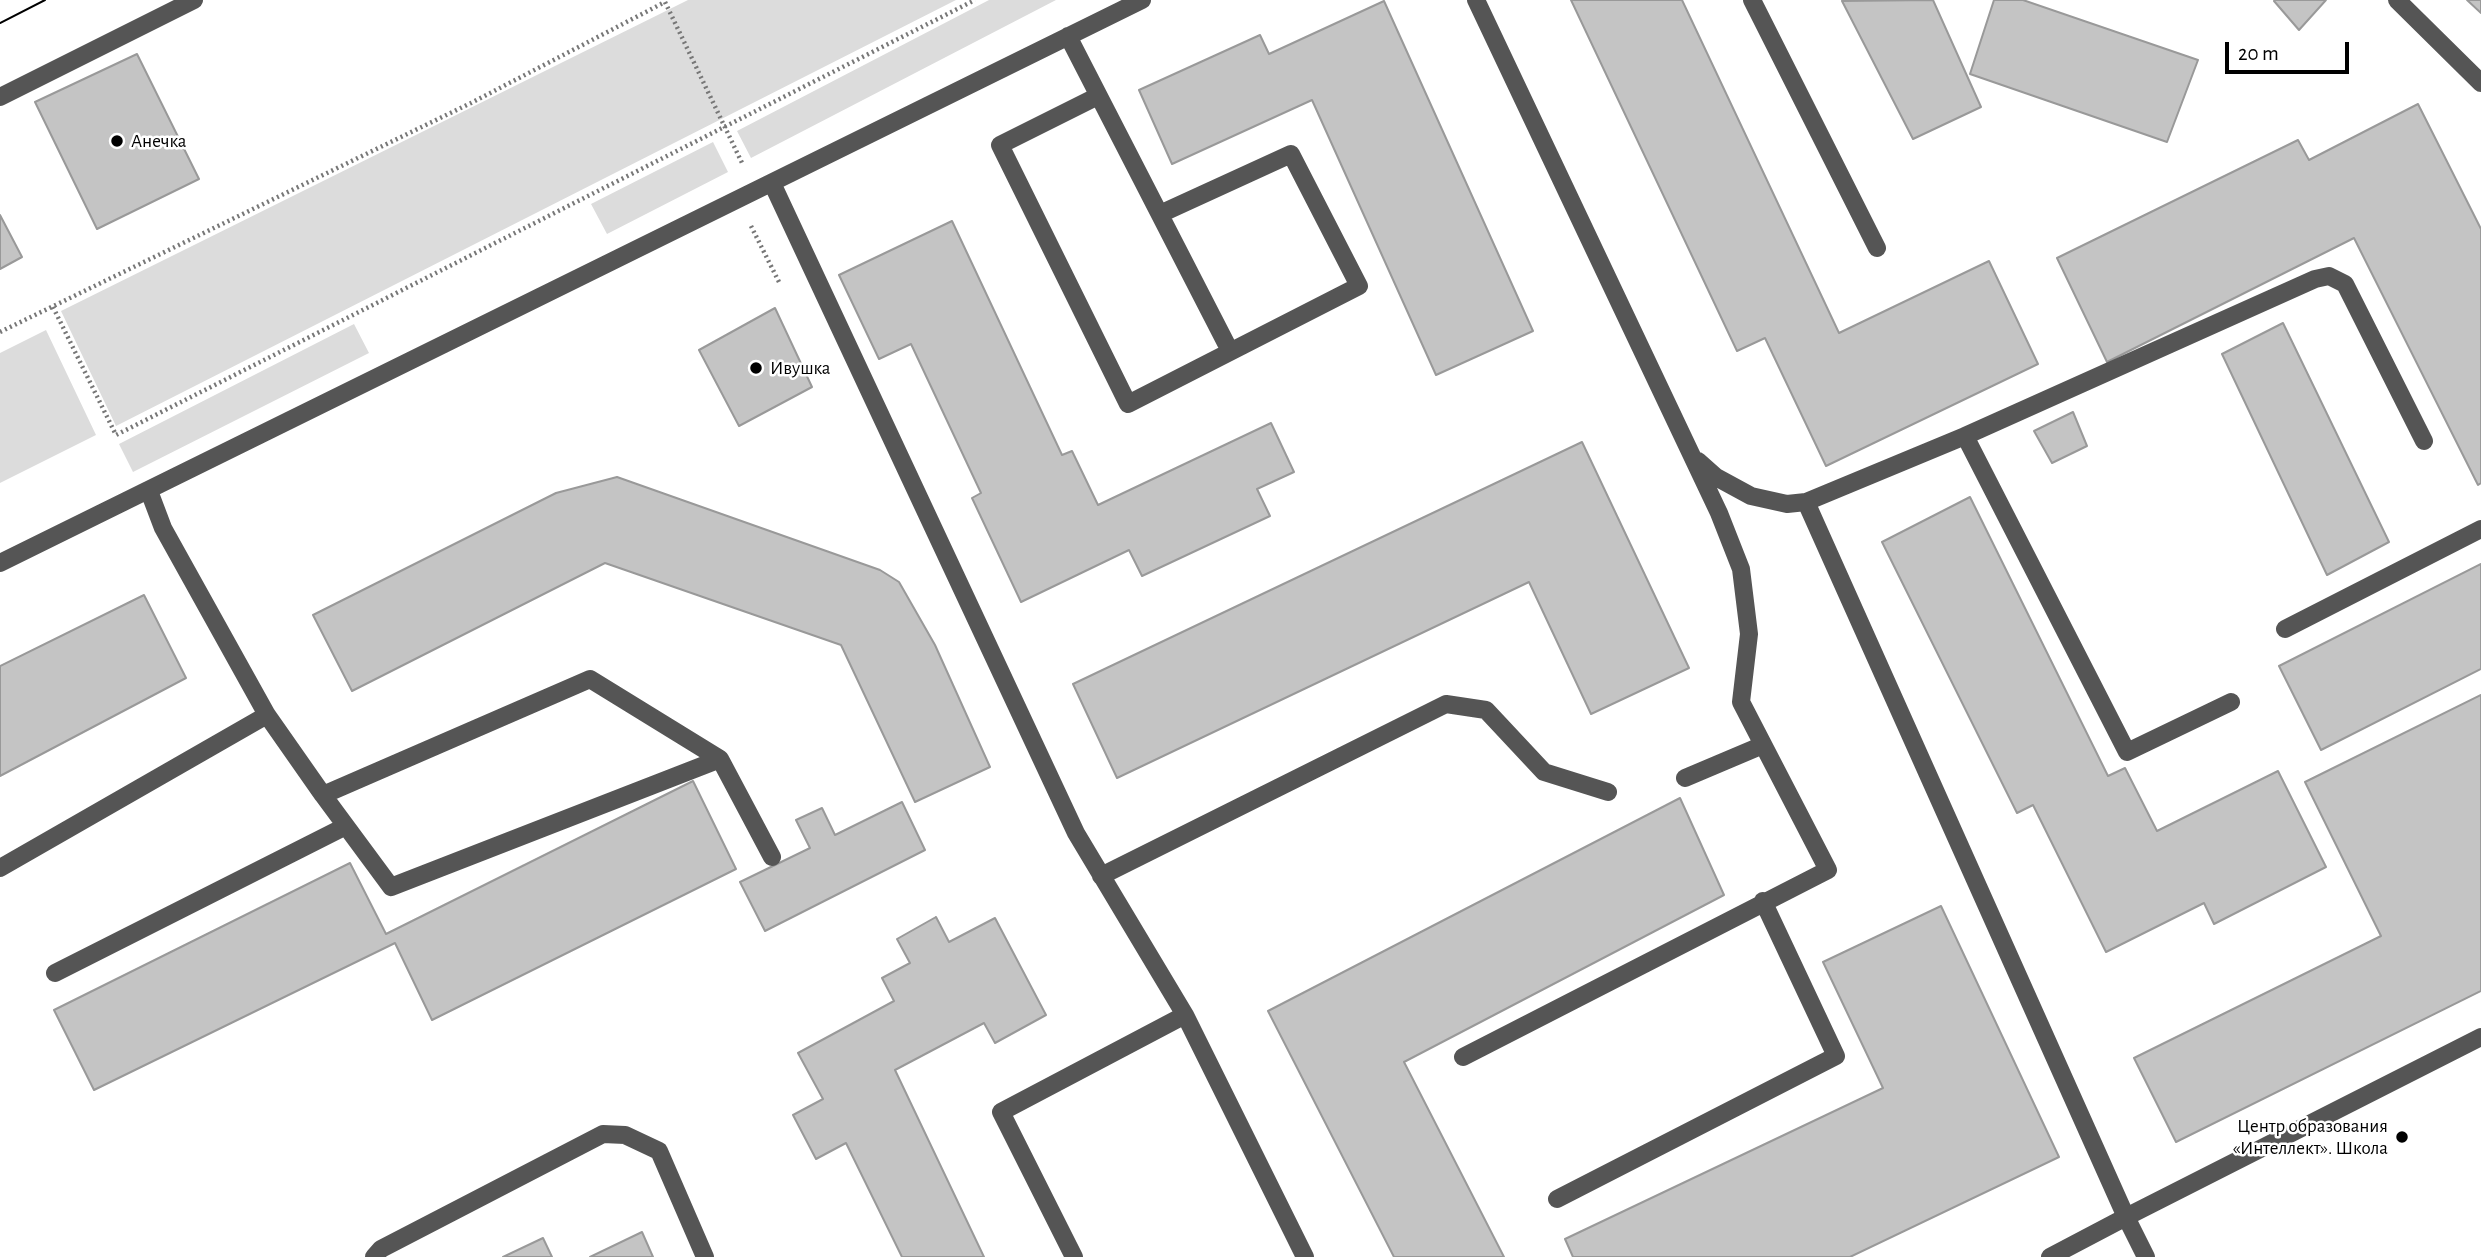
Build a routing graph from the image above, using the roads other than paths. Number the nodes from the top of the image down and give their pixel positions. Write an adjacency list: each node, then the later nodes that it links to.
1 (194, 0): 8 (lane)
2 (1142, 0): 6 (lane)
3 (1476, 0): 16 (lane)
4 (1752, 0): 12 (lane)
5 (2397, 0): 7 (lane)
6 (1068, 36): 9 (lane); 10 (lane)
7 (2481, 83)
8 (1, 95)
9 (1098, 96): 11 (lane); 13 (lane)
10 (772, 183): 17 (lane); 32 (lane)
11 (1160, 214): 13 (lane); 13 (lane)
12 (1877, 248)
13 (1230, 351)
14 (1965, 436): 15 (lane); 18 (lane); 22 (lane)
15 (2424, 441)
16 (1691, 455): 18 (lane); 24 (lane)
17 (149, 491): 20 (lane); 23 (lane)
18 (1805, 502): 39 (lane)
19 (2481, 529): 21 (lane)
20 (0, 563)
21 (2285, 629)
22 (2231, 702)
23 (267, 715): 28 (lane); 31 (lane)
24 (1763, 746): 26 (lane); 33 (lane)
25 (720, 759): 28 (lane); 29 (lane); 30 (lane)
26 (1685, 778)
27 (1608, 792): 32 (lane)
28 (323, 795): 29 (lane)
29 (346, 826): 34 (lane)
30 (772, 857)
31 (0, 867)
32 (1101, 876): 35 (lane)
33 (1763, 901): 37 (lane); 38 (lane)
34 (55, 974)
35 (1185, 1015): 42 (lane); 43 (lane)
36 (2481, 1037): 39 (lane)
37 (1463, 1057)
38 (1558, 1199)
39 (2126, 1216): 44 (lane); 45 (lane)
40 (374, 1257): 41 (lane)
41 (705, 1257)
42 (1074, 1257)
43 (1305, 1257)
44 (2050, 1257)
45 (2146, 1257)

